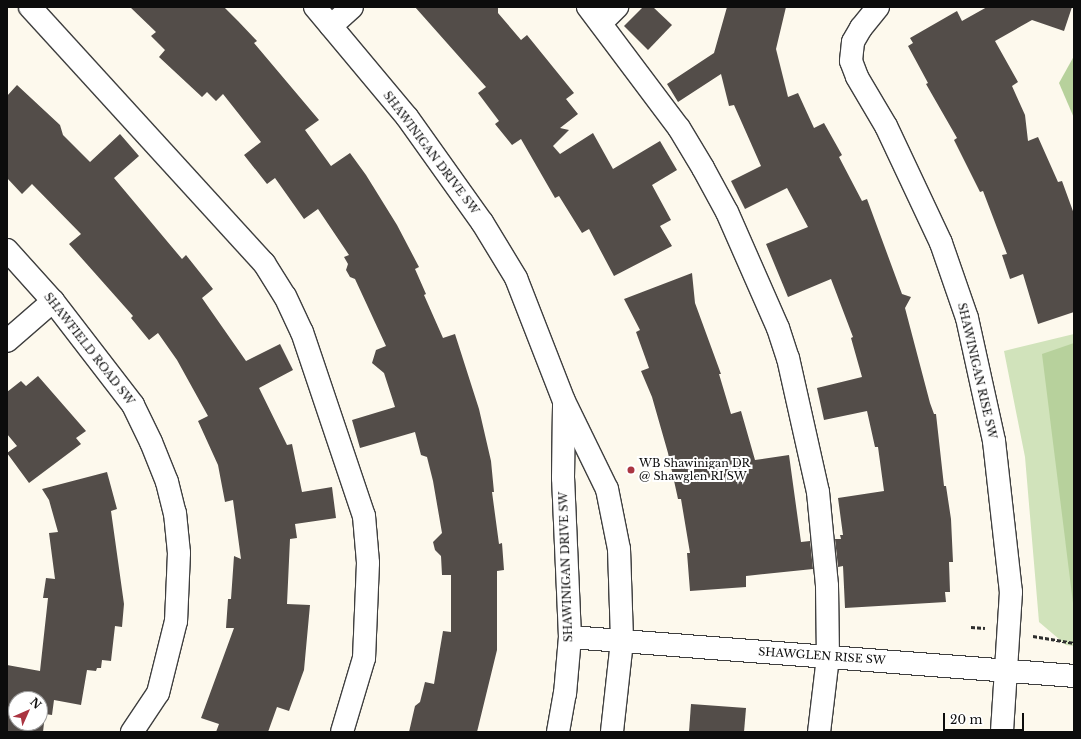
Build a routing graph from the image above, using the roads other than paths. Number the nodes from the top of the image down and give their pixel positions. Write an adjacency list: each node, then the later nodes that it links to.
1 (30, 7): 18 (street)
2 (315, 7): 7 (street, SHAWINIGAN DRIVE SW)
3 (352, 7): 7 (street)
4 (617, 7): 6 (street)
5 (878, 7): 15 (street, SHAWINIGAN RISE SW)
6 (595, 15): 14 (street)
7 (332, 26): 11 (street, SHAWINIGAN DRIVE SW)
8 (7, 250): 9 (street, SHAWFIELD ROAD SW)
9 (53, 301): 10 (street); 17 (street, SHAWFIELD ROAD SW)
10 (7, 341)
11 (564, 401): 12 (street, SHAWINIGAN DRIVE SW); 13 (street, SHAWINIGAN DRIVE SW)
12 (570, 636): 13 (street, SHAWGLEN RISE SW); 19 (street, SHAWINIGAN DRIVE SW)
13 (622, 641): 14 (street, SHAWGLEN RISE SW); 20 (street, SHAWINIGAN DRIVE SW)
14 (828, 656): 15 (street, SHAWGLEN RISE SW); 21 (street)
15 (1006, 671): 16 (street, SHAWGLEN RISE SW); 22 (street, SHAWINIGAN RISE SW)
16 (1074, 676)
17 (132, 732)
18 (342, 732)
19 (558, 732)
20 (612, 732)
21 (819, 732)
22 (1002, 732)

